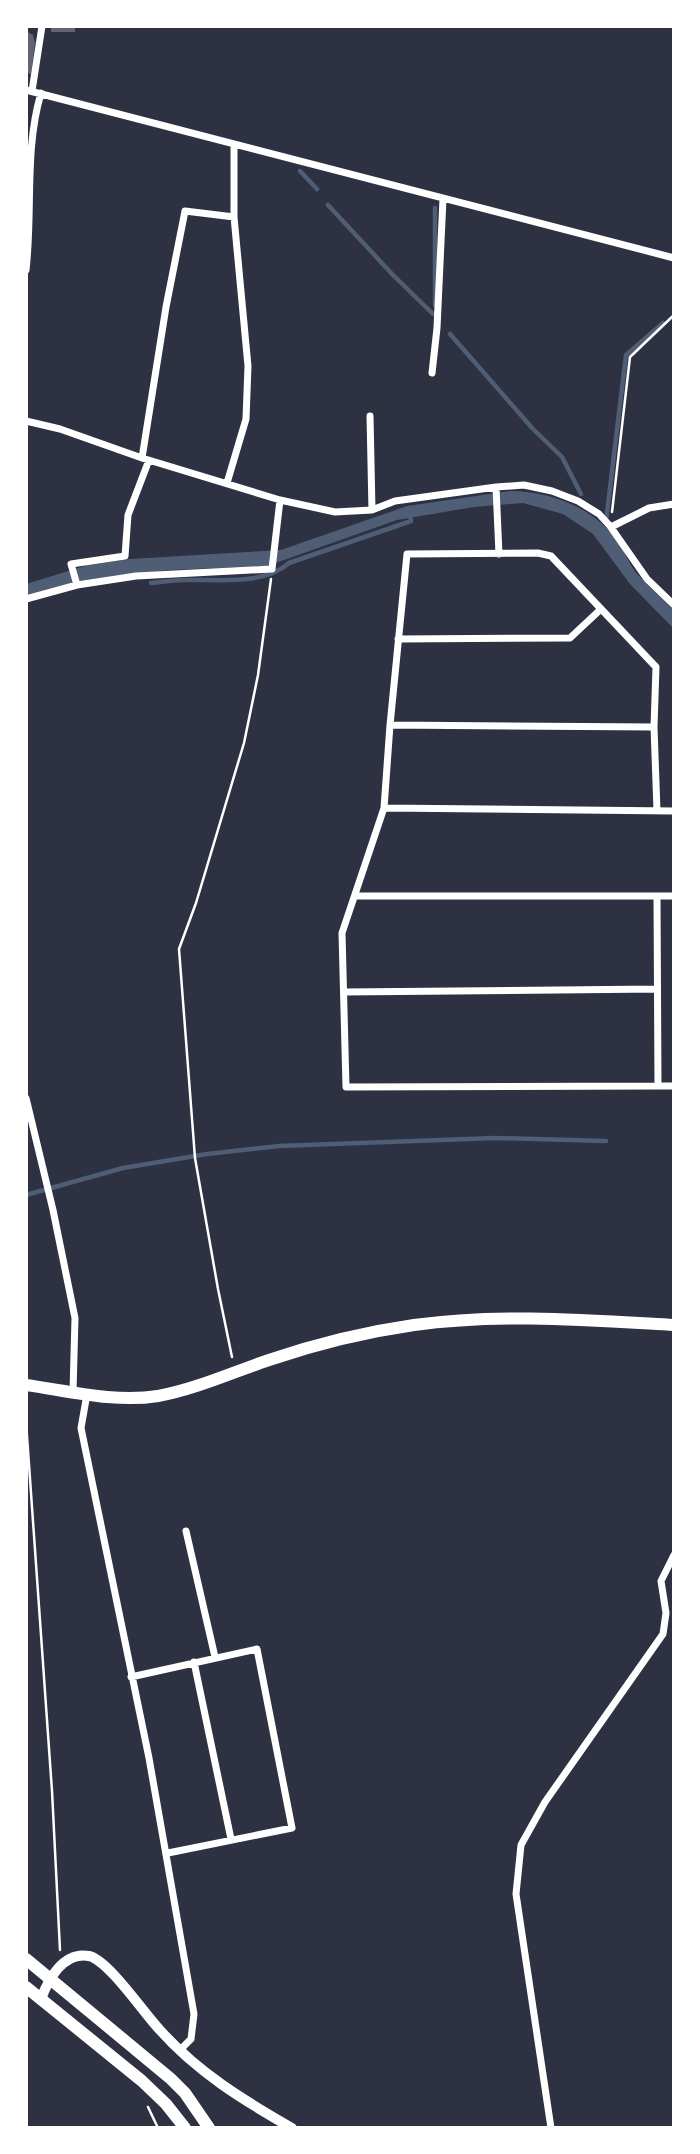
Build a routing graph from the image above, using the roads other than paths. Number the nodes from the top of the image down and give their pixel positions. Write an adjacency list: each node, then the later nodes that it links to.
1 (42, 26): 2 (street)
2 (29, 90): 3 (street)
3 (41, 93): 4 (street); 8 (street)
4 (234, 144): 5 (street); 6 (street)
5 (443, 199): 7 (street); 9 (street)
6 (234, 217): 12 (street); 13 (street)
7 (674, 258)
8 (26, 270)
9 (432, 373)
10 (370, 416): 17 (street)
11 (26, 421): 12 (street)
12 (145, 459): 13 (street); 20 (street)
13 (227, 483): 15 (street)
14 (496, 487): 17 (street); 18 (street); 19 (street)
15 (280, 500): 17 (street); 20 (street)
16 (674, 504): 18 (street)
17 (372, 510)
18 (610, 526): 22 (street)
19 (499, 554): 23 (street); 24 (street)
20 (76, 582): 21 (street)
21 (26, 599)
22 (674, 605)
23 (601, 609): 24 (street); 26 (street)
24 (398, 639): 25 (street)
25 (390, 725): 26 (street); 27 (street)
26 (654, 727): 28 (street)
27 (384, 808): 28 (street); 30 (street)
28 (657, 811): 29 (street)
29 (674, 811)
30 (356, 896): 31 (street); 34 (street)
31 (657, 896): 32 (street); 33 (street)
32 (674, 896)
33 (657, 989): 34 (street); 35 (street)
34 (344, 992): 35 (street)
35 (658, 1086): 36 (street)
36 (674, 1086)
37 (26, 1098): 40 (street)
38 (674, 1325): 41 (main road)
39 (26, 1385): 40 (main road)
40 (73, 1392): 41 (main road)
41 (87, 1394): 46 (street)
42 (186, 1531): 44 (street)
43 (674, 1555): 57 (street)
44 (215, 1657): 45 (street); 47 (street)
45 (194, 1662): 46 (street); 47 (street)
46 (131, 1677): 48 (street)
47 (231, 1839): 48 (street)
48 (168, 1853): 53 (street)
49 (26, 1959): 50 (main road)
50 (50, 1976): 52 (street); 53 (street); 55 (main road)
51 (26, 1987): 52 (main road)
52 (41, 1999): 54 (main road)
53 (179, 2051): 56 (street)
54 (184, 2128)
55 (209, 2128)
56 (292, 2128)
57 (551, 2128)

